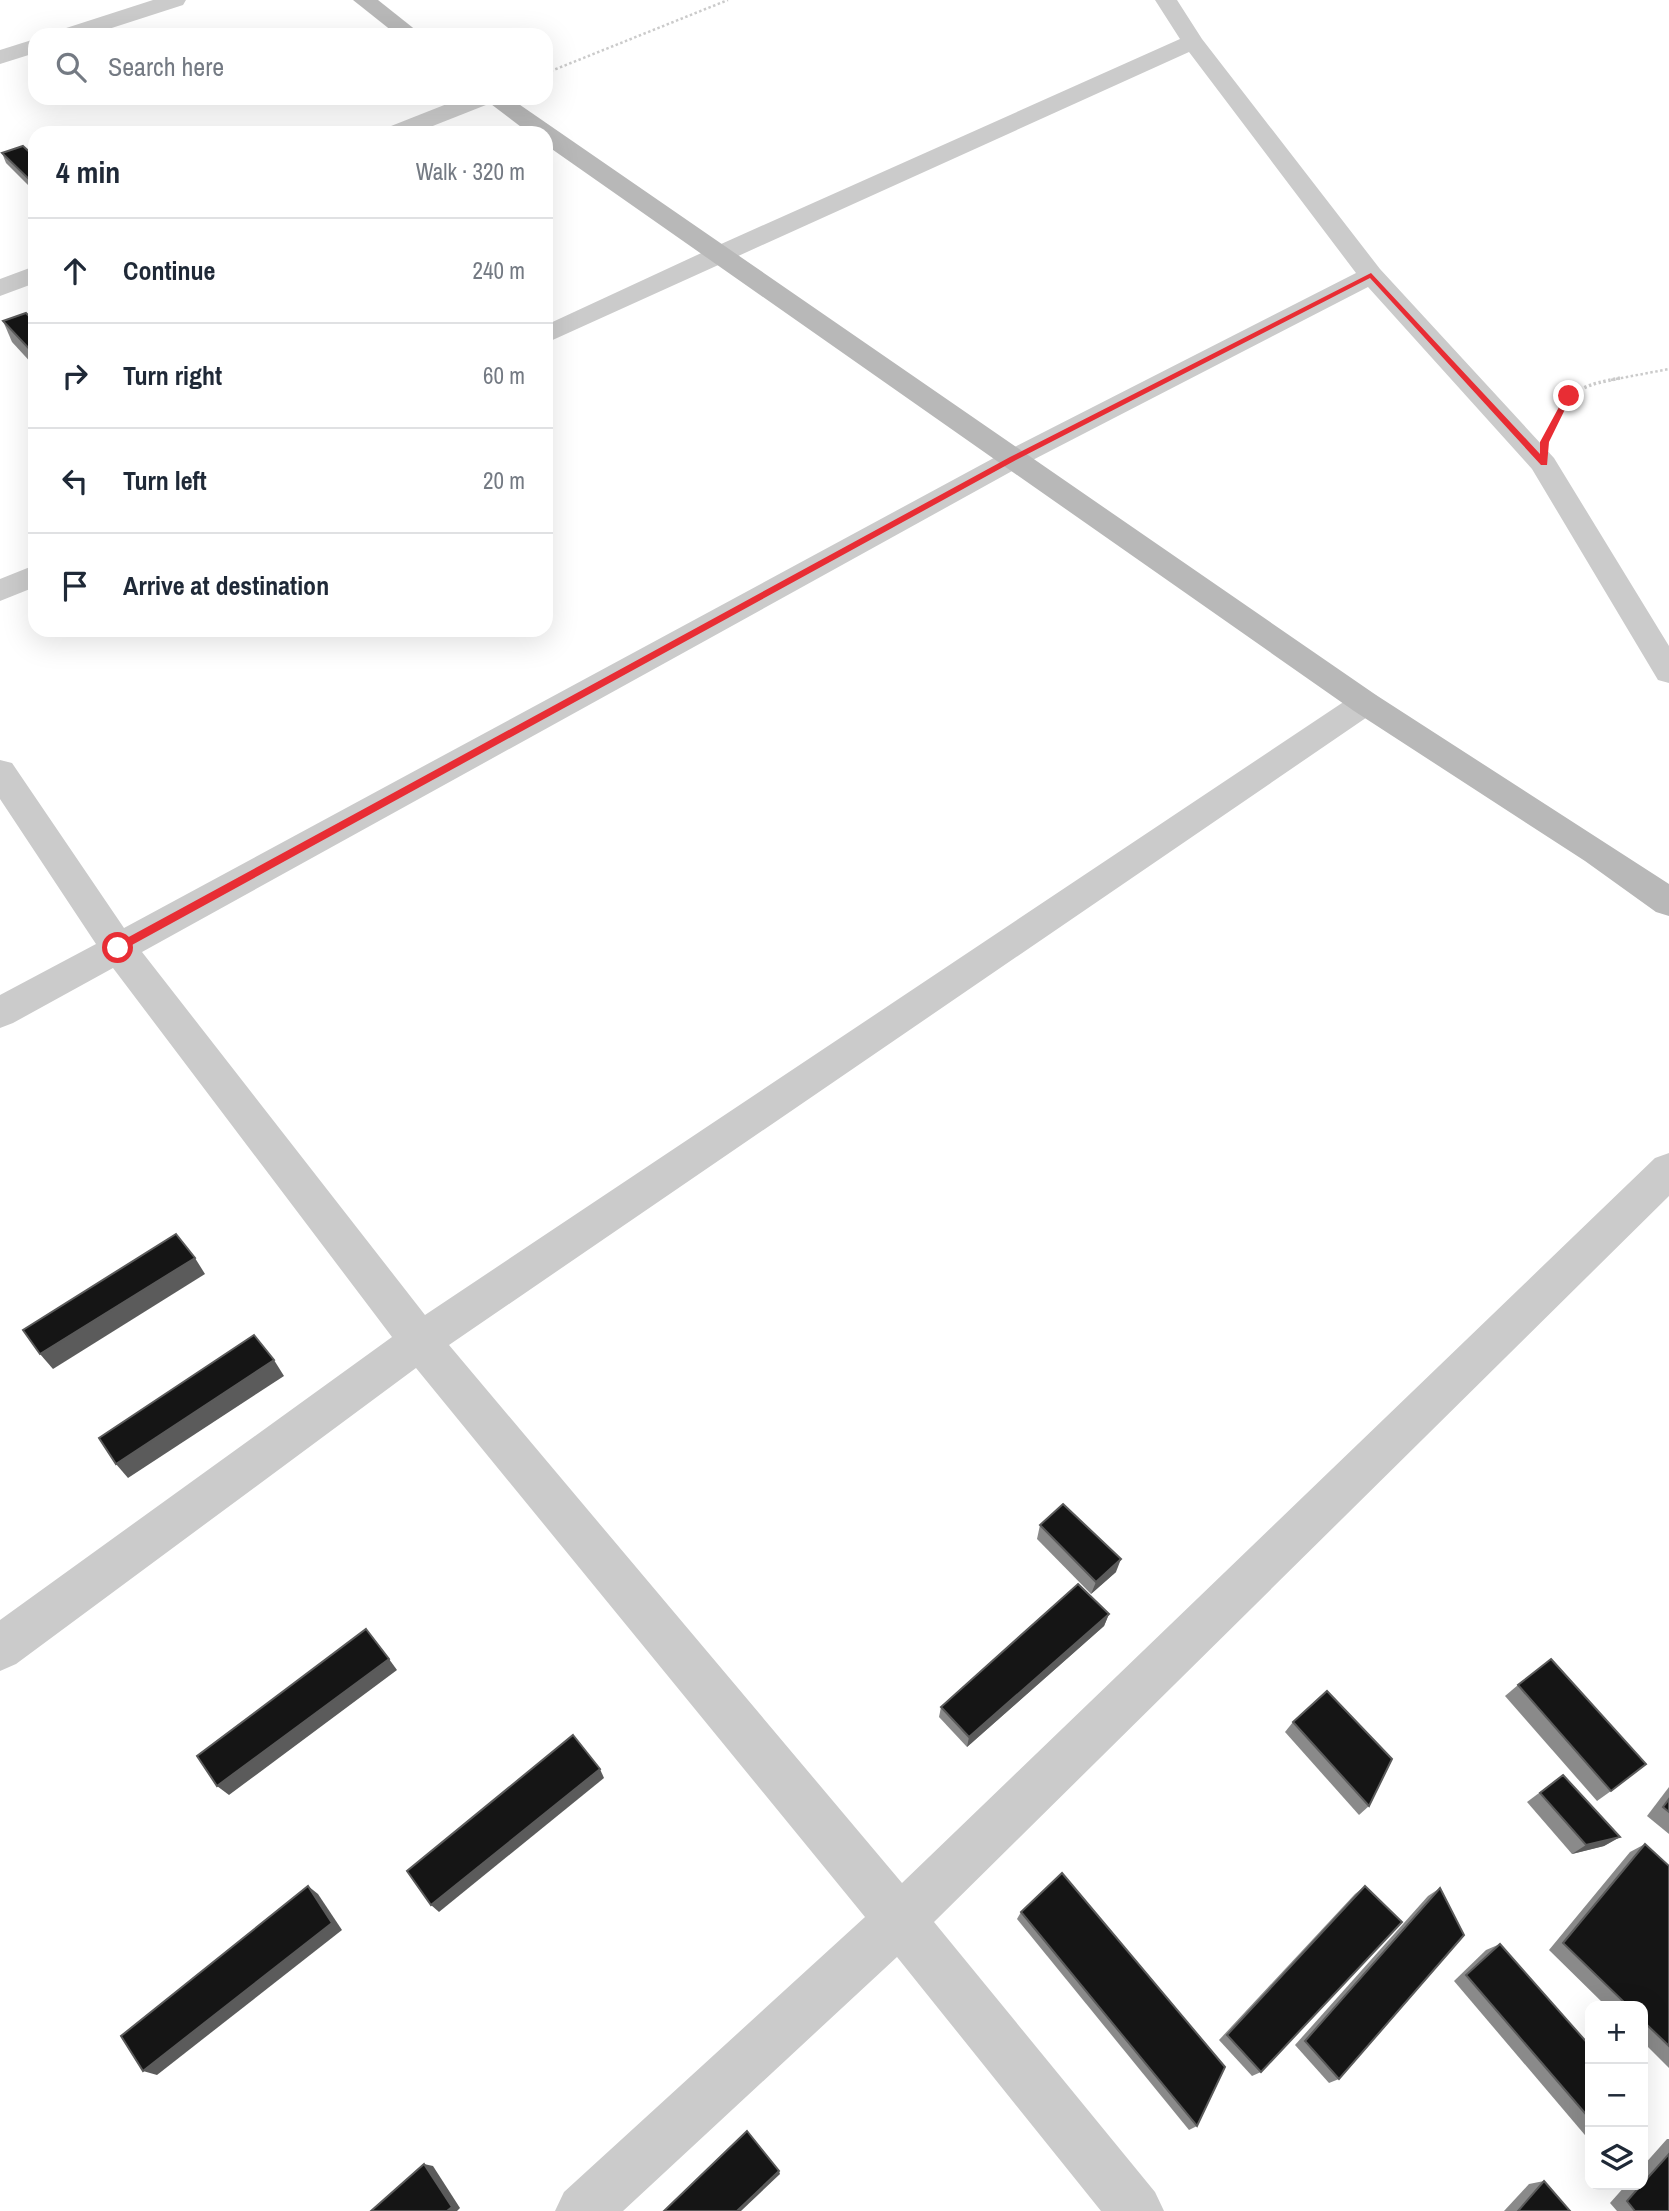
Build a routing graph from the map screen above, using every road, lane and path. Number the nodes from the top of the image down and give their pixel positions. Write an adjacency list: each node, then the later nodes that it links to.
1 (175, 0): 5 (street)
2 (364, 0): 6 (main road)
3 (728, 0): 10 (path)
4 (1166, 0): 7 (street)
5 (89, 28)
6 (402, 28)
7 (1193, 42): 16 (street); 17 (street)
8 (28, 48): 9 (street)
9 (0, 57)
10 (553, 70)
11 (464, 105): 13 (street)
12 (505, 105): 14 (main road)
13 (412, 126)
14 (535, 126)
15 (553, 139): 16 (main road)
16 (719, 254): 20 (street); 22 (main road)
17 (1371, 275): 22 (street); 23 (street)
18 (28, 277): 19 (street)
19 (0, 288)
20 (553, 332)
21 (1669, 369): 23 (path)
22 (1013, 458): 27 (main road); 30 (street)
23 (1544, 464): 26 (street)
24 (28, 578): 25 (street)
25 (0, 591)
26 (1669, 672)
27 (1365, 702): 29 (main road); 33 (street)
28 (0, 772): 30 (street)
29 (1669, 902)
30 (118, 948): 31 (street); 33 (street)
31 (0, 1013)
32 (1669, 1171): 35 (street)
33 (420, 1341): 34 (street); 35 (street)
34 (0, 1648)
35 (900, 1920): 36 (street); 37 (street)
36 (583, 2211)
37 (1136, 2211)

